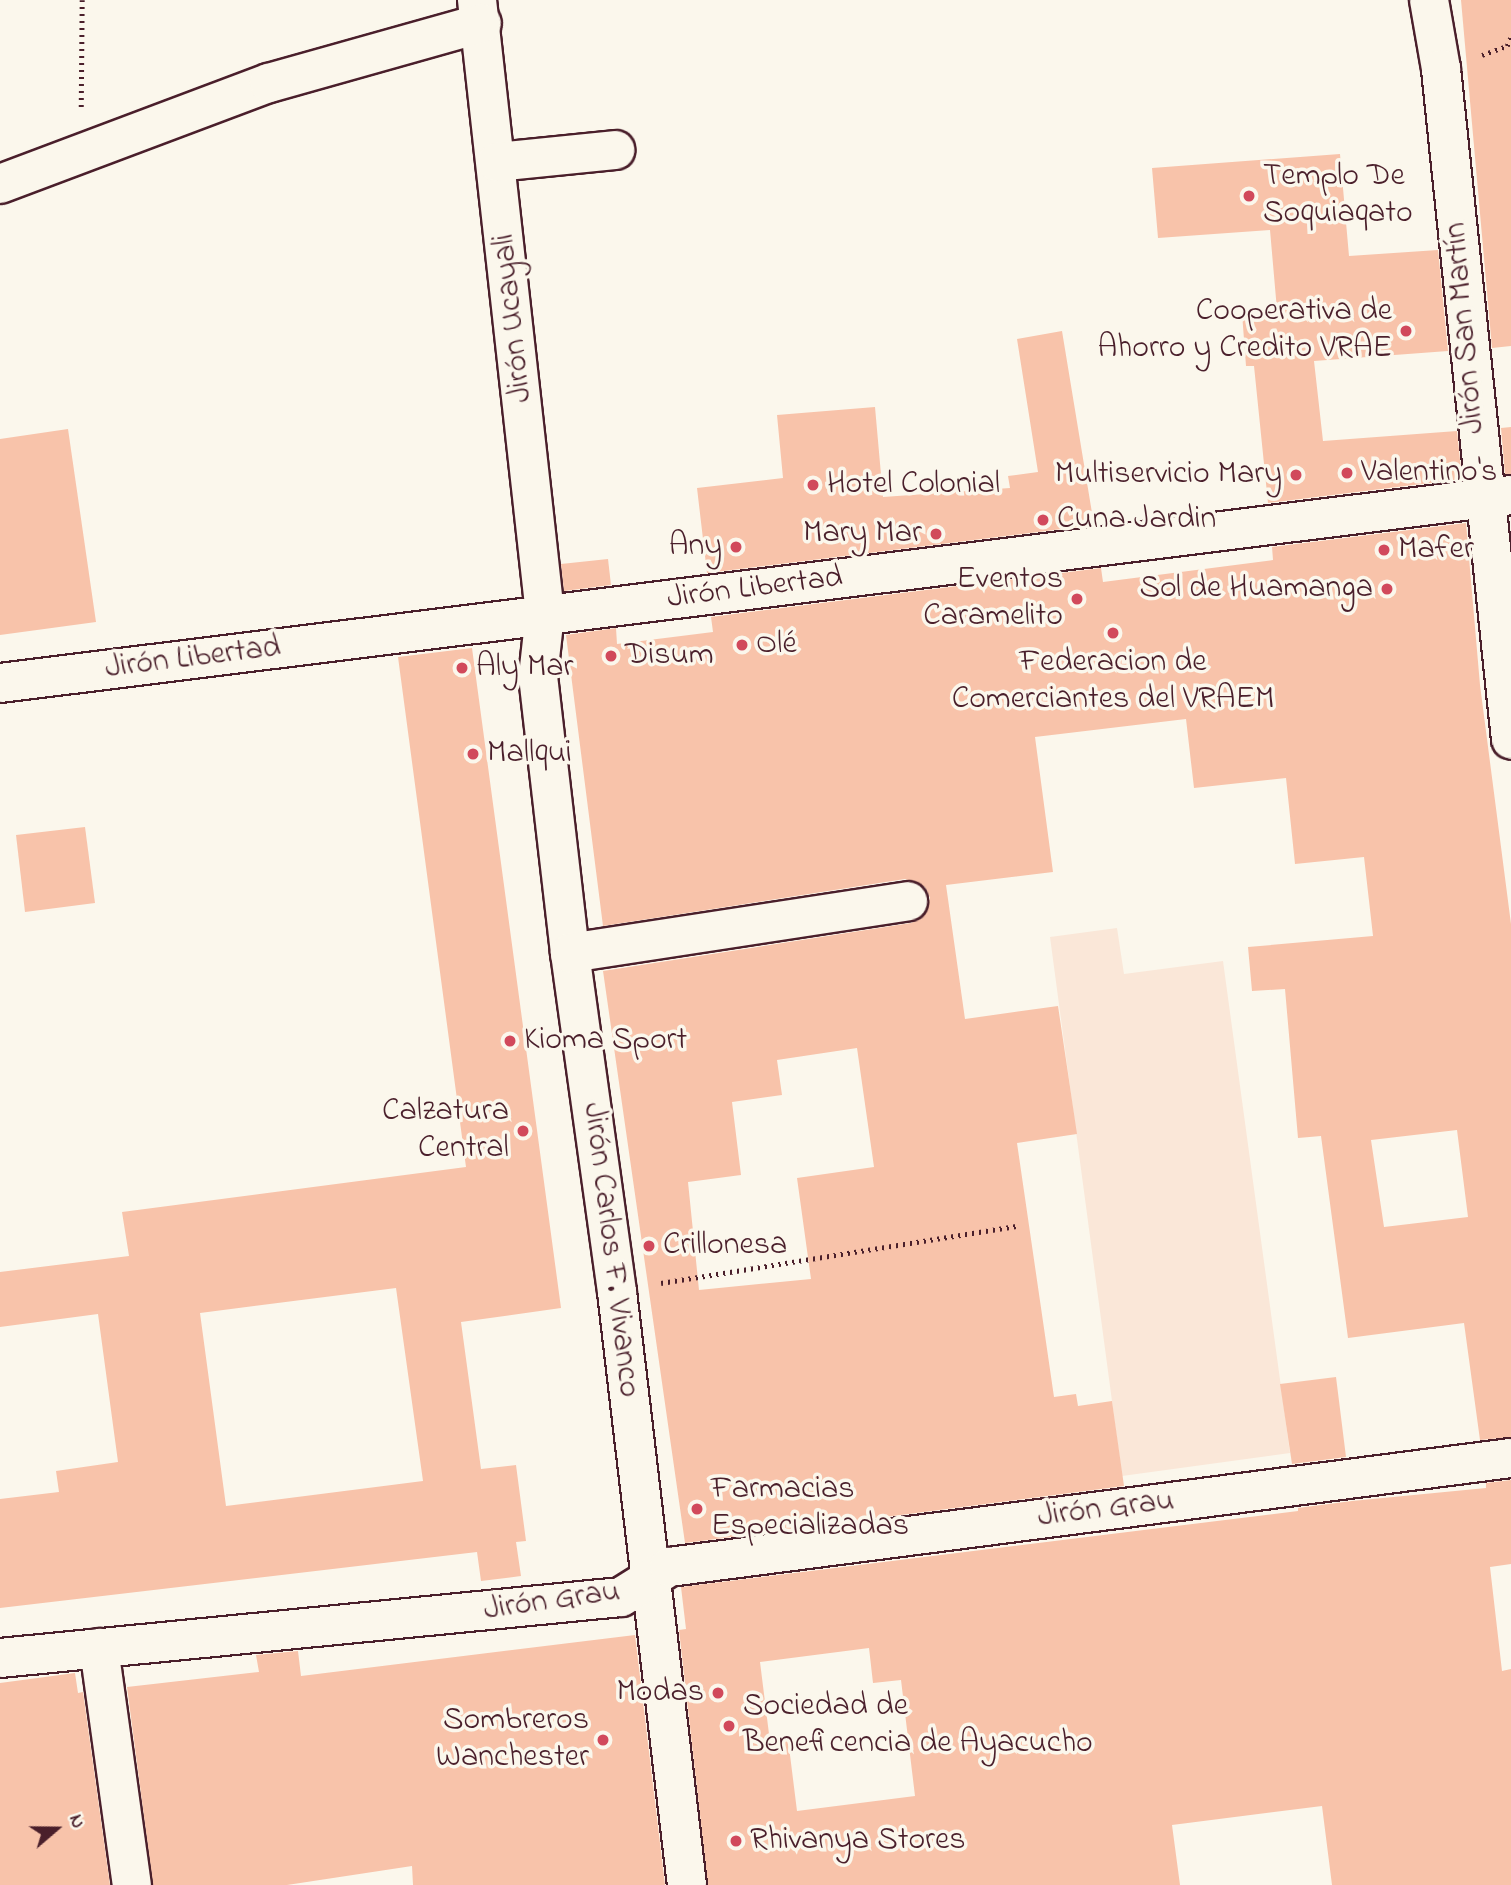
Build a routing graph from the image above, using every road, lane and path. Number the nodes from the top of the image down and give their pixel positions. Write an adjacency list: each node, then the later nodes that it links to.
1 (82, 0): 5 (path)
2 (1429, 0): 8 (street, Jirón San Martín)
3 (480, 11): 5 (street, Jirón Ucayali); 6 (street, Jirón Ucayali)
4 (615, 150): 6 (street)
5 (82, 154): 7 (street, Jirón Ucayali)
6 (497, 162): 9 (street, Jirón Ucayali)
7 (0, 184)
8 (1497, 497): 9 (street, Jirón Libertad); 11 (street, Jirón San Martín)
9 (545, 614): 10 (street, Jirón Libertad); 13 (street, Jirón Carlos F. Vivanco)
10 (0, 683)
11 (1511, 739)
12 (908, 901): 13 (street)
13 (570, 953): 15 (street, Jirón Carlos F. Vivanco)
14 (1016, 1226): 15 (path)
15 (617, 1292): 17 (street, Jirón Carlos F. Vivanco)
16 (1511, 1458): 17 (street, Jirón Grau)
17 (648, 1584): 18 (street, Jirón Grau); 21 (street, Jirón Carlos F. Vivanco)
18 (99, 1648): 19 (street, Jirón Grau); 20 (street)
19 (0, 1658)
20 (132, 1885)
21 (687, 1885)

